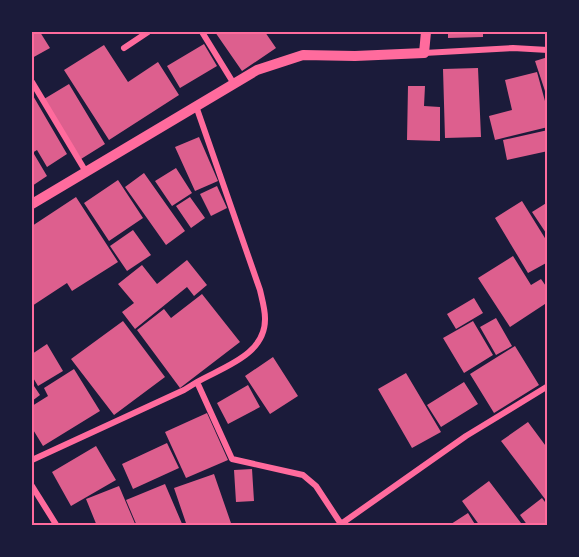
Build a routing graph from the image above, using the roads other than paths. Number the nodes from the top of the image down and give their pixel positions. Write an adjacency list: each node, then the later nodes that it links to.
1 (148, 32): 4 (street)
2 (202, 32): 8 (street)
3 (426, 32): 6 (street)
4 (124, 48)
5 (548, 50): 6 (street)
6 (424, 53): 8 (street)
7 (32, 82): 10 (street)
8 (234, 84): 9 (street)
9 (196, 106): 10 (street); 12 (street)
10 (86, 172): 11 (street)
11 (32, 204)
12 (197, 382): 13 (street); 14 (street)
13 (548, 386)
14 (32, 460)
15 (32, 486): 16 (street)
16 (57, 525)

